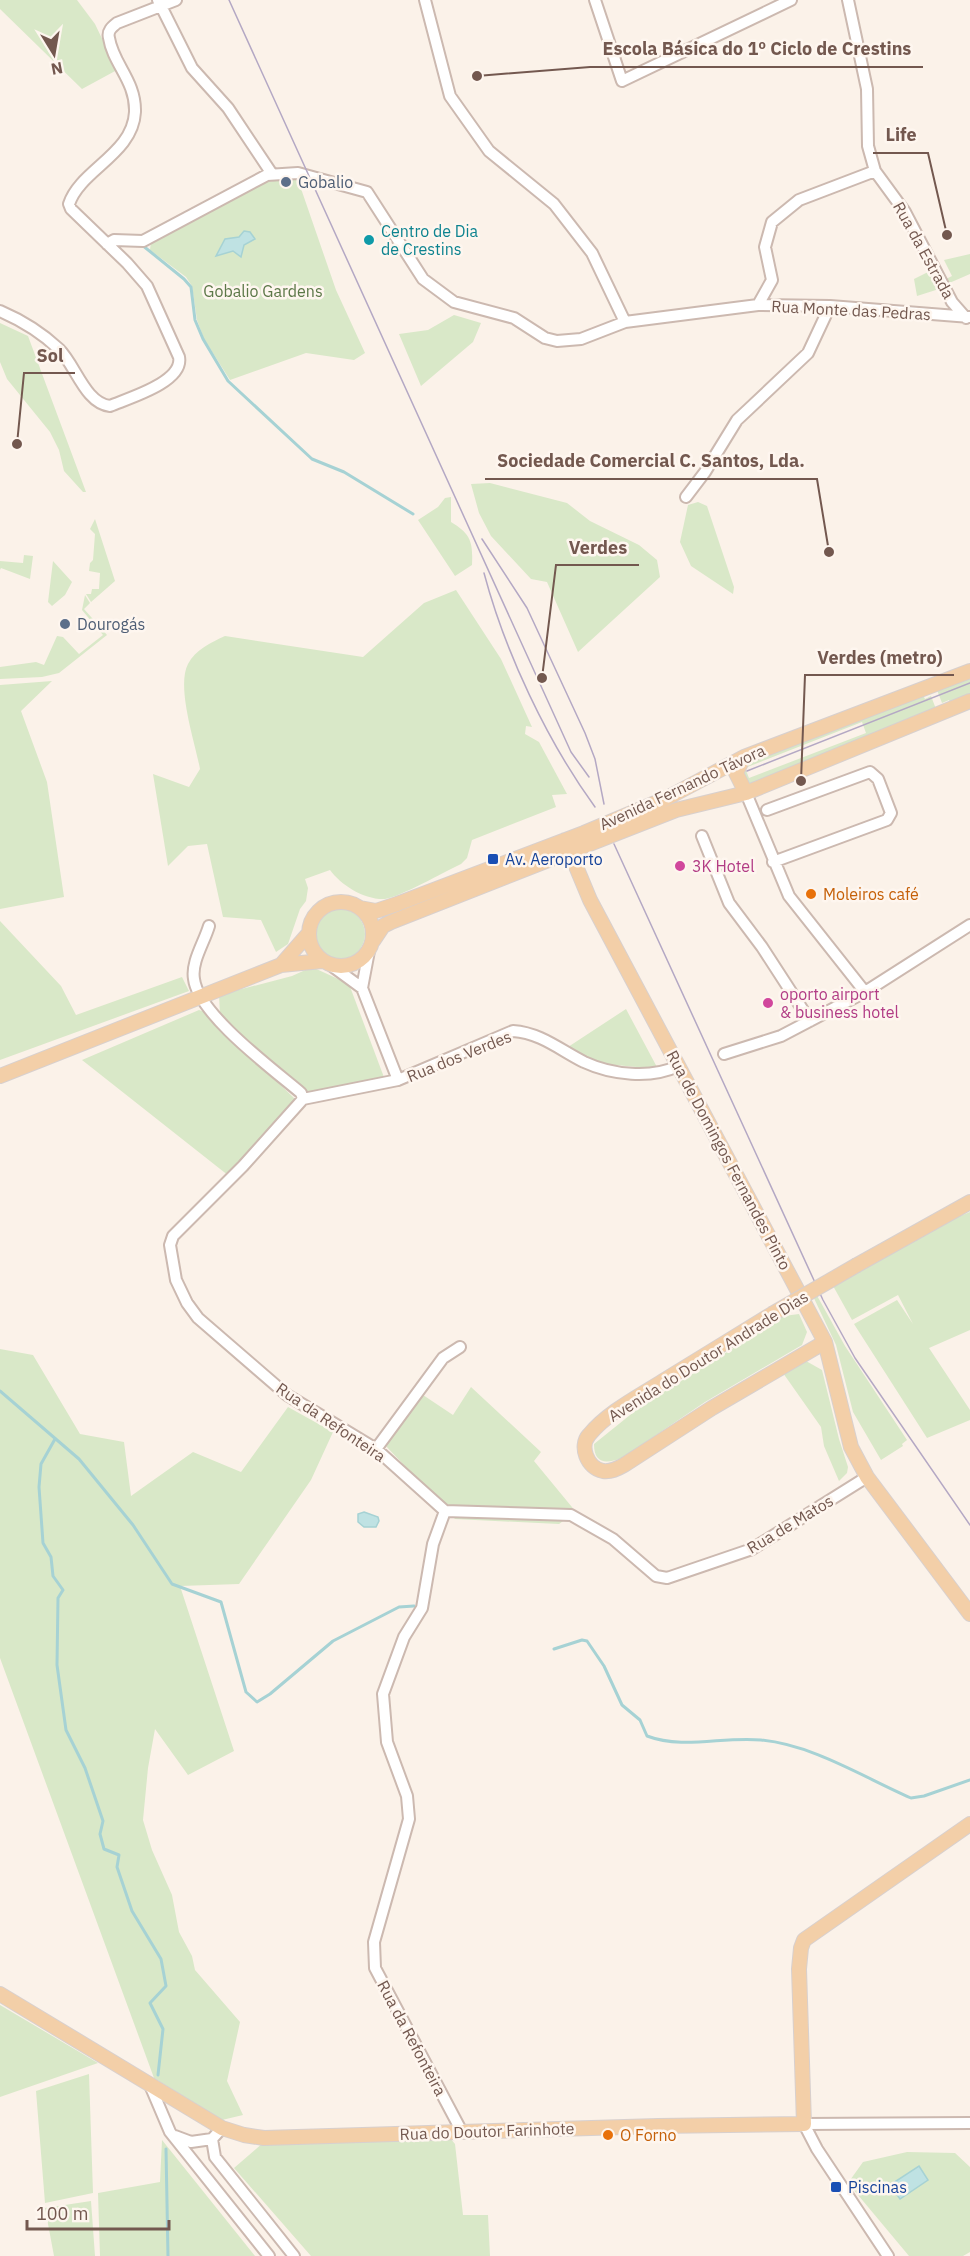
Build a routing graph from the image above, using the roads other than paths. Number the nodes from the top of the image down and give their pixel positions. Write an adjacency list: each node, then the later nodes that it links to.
1 (176, 0): 6 (street)
2 (425, 0): 14 (street)
3 (595, 0): 4 (street)
4 (791, 0)
5 (848, 0): 7 (street, Rua da Estrada)
6 (159, 3): 8 (street); 9 (street)
7 (876, 171): 10 (street); 13 (street, Rua da Estrada)
8 (272, 174): 9 (street, Rua Monte das Pedras); 14 (street, Rua Monte das Pedras)
9 (107, 244): 12 (street)
10 (758, 305): 11 (street, Rua Monte das Pedras); 14 (street, Rua Monte das Pedras)
11 (830, 306): 13 (street, Rua Monte das Pedras); 15 (street)
12 (0, 311)
13 (968, 319)
14 (625, 322)
15 (686, 497)
16 (970, 671): 18 (main road, Avenida Fernando Távora)
17 (970, 701): 19 (main road, Avenida Fernando Távora)
18 (744, 757): 19 (main road); 22 (main road, Avenida Fernando Távora)
19 (746, 793): 22 (main road, Avenida Fernando Távora); 23 (street)
20 (767, 810): 23 (street)
21 (702, 836): 34 (street)
22 (567, 845): 24 (main road, Avenida Fernando Távora); 28 (main road, Avenida Fernando Távora); 36 (main road, Rua de Domingos Fernandes Pinto)
23 (773, 862): 32 (street)
24 (360, 908): 27 (main road); 28 (main road)
25 (970, 925): 32 (street)
26 (209, 926): 33 (street)
27 (309, 933): 29 (main road); 30 (main road)
28 (371, 946): 29 (main road); 31 (street)
29 (327, 963): 30 (main road); 31 (street)
30 (281, 965): 33 (main road)
31 (362, 988): 38 (street)
32 (865, 992): 34 (street)
33 (201, 997): 37 (main road); 39 (street)
34 (810, 1021): 35 (street)
35 (724, 1054)
36 (678, 1066): 38 (street, Rua dos Verdes); 41 (main road, Rua de Domingos Fernandes Pinto)
37 (0, 1076)
38 (399, 1080): 39 (street, Rua dos Verdes)
39 (303, 1099): 43 (street, Rua da Refonteira)
40 (970, 1202): 41 (main road, Avenida do Doutor Andrade Dias, bridge)
41 (825, 1342): 44 (main road, Rua de Domingos Fernandes Pinto)
42 (460, 1347): 43 (street)
43 (376, 1449): 45 (street, Rua da Refonteira)
44 (867, 1477): 45 (street, Rua de Matos); 46 (main road, Rua de Domingos Fernandes Pinto)
45 (445, 1511): 54 (street, Rua da Refonteira)
46 (970, 1614)
47 (970, 1824): 51 (main road)
48 (0, 1995): 49 (main road, Rua do Doutor Farinhote)
49 (150, 2085): 52 (main road, Rua do Doutor Farinhote); 53 (street)
50 (970, 2122): 51 (street, Rua do Doutor Farinhote)
51 (804, 2124): 54 (main road, Rua do Doutor Farinhote); 58 (street)
52 (222, 2128): 54 (main road, Rua do Doutor Farinhote); 55 (street)
53 (170, 2132): 55 (street); 56 (street)
54 (462, 2132)
55 (212, 2139): 57 (street)
56 (269, 2256)
57 (294, 2256)
58 (888, 2256)

